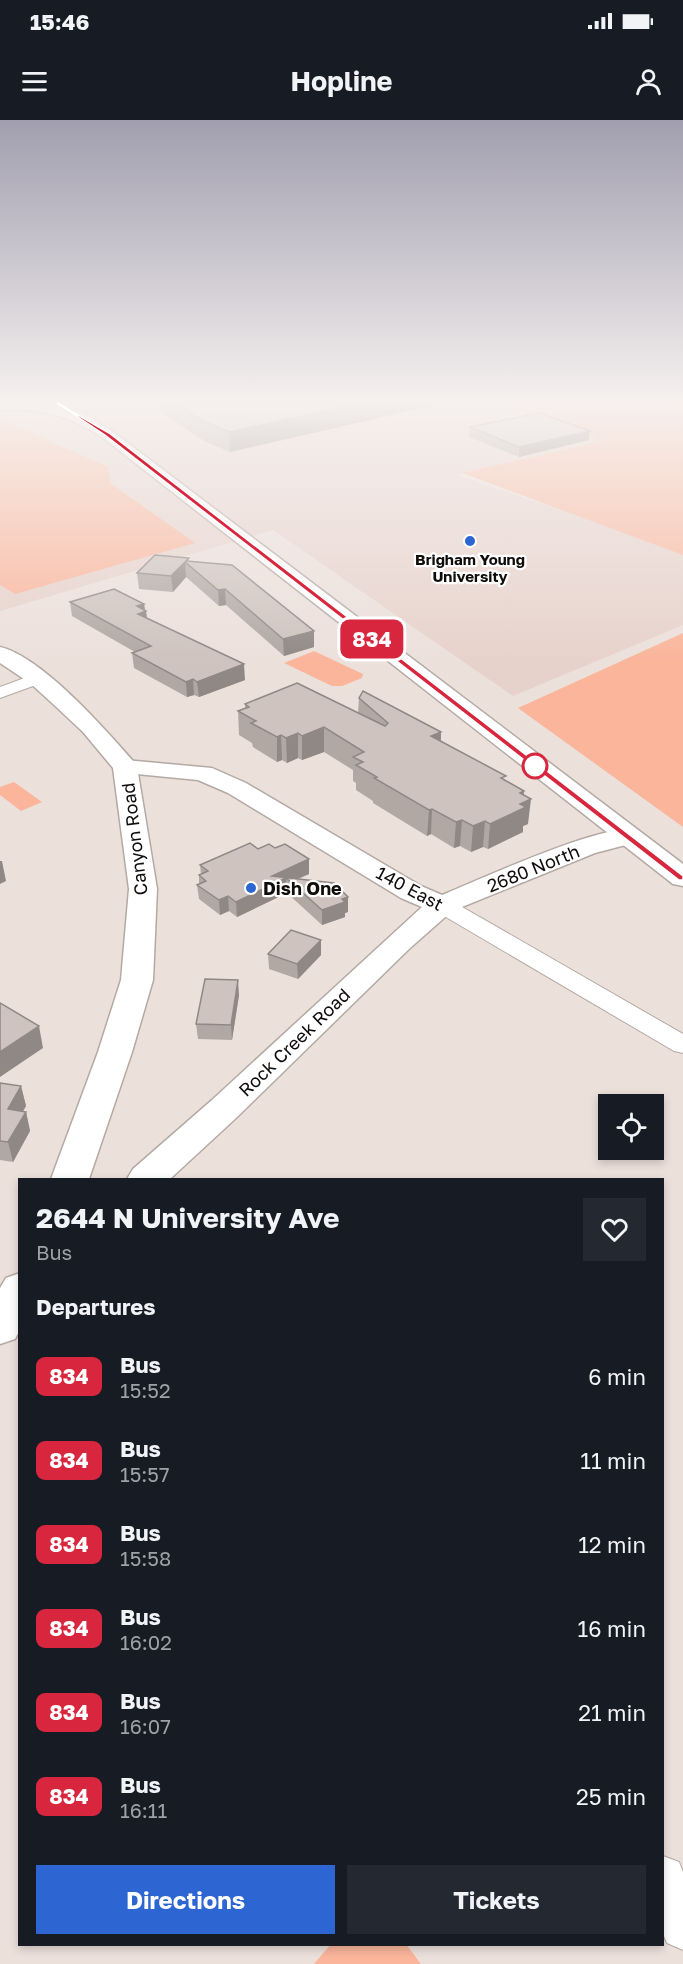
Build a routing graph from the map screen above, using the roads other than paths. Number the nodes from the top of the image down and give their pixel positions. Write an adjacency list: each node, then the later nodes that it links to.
1 (178, 490): 6 (main road)
2 (0, 652): 3 (main road, Canyon Road)
3 (38, 678): 4 (street); 5 (main road, Canyon Road)
4 (0, 693)
5 (125, 767): 8 (main road, 140 East); 10 (main road, Canyon Road)
6 (627, 836): 7 (main road); 8 (main road, 2680 North)
7 (683, 878)
8 (442, 905): 9 (street, 140 East); 11 (main road, Rock Creek Road)
9 (683, 1045)
10 (70, 1178)
11 (147, 1178)
12 (18, 1292): 13 (main road)
13 (0, 1327)
14 (664, 1880): 15 (street)
15 (683, 1927)

